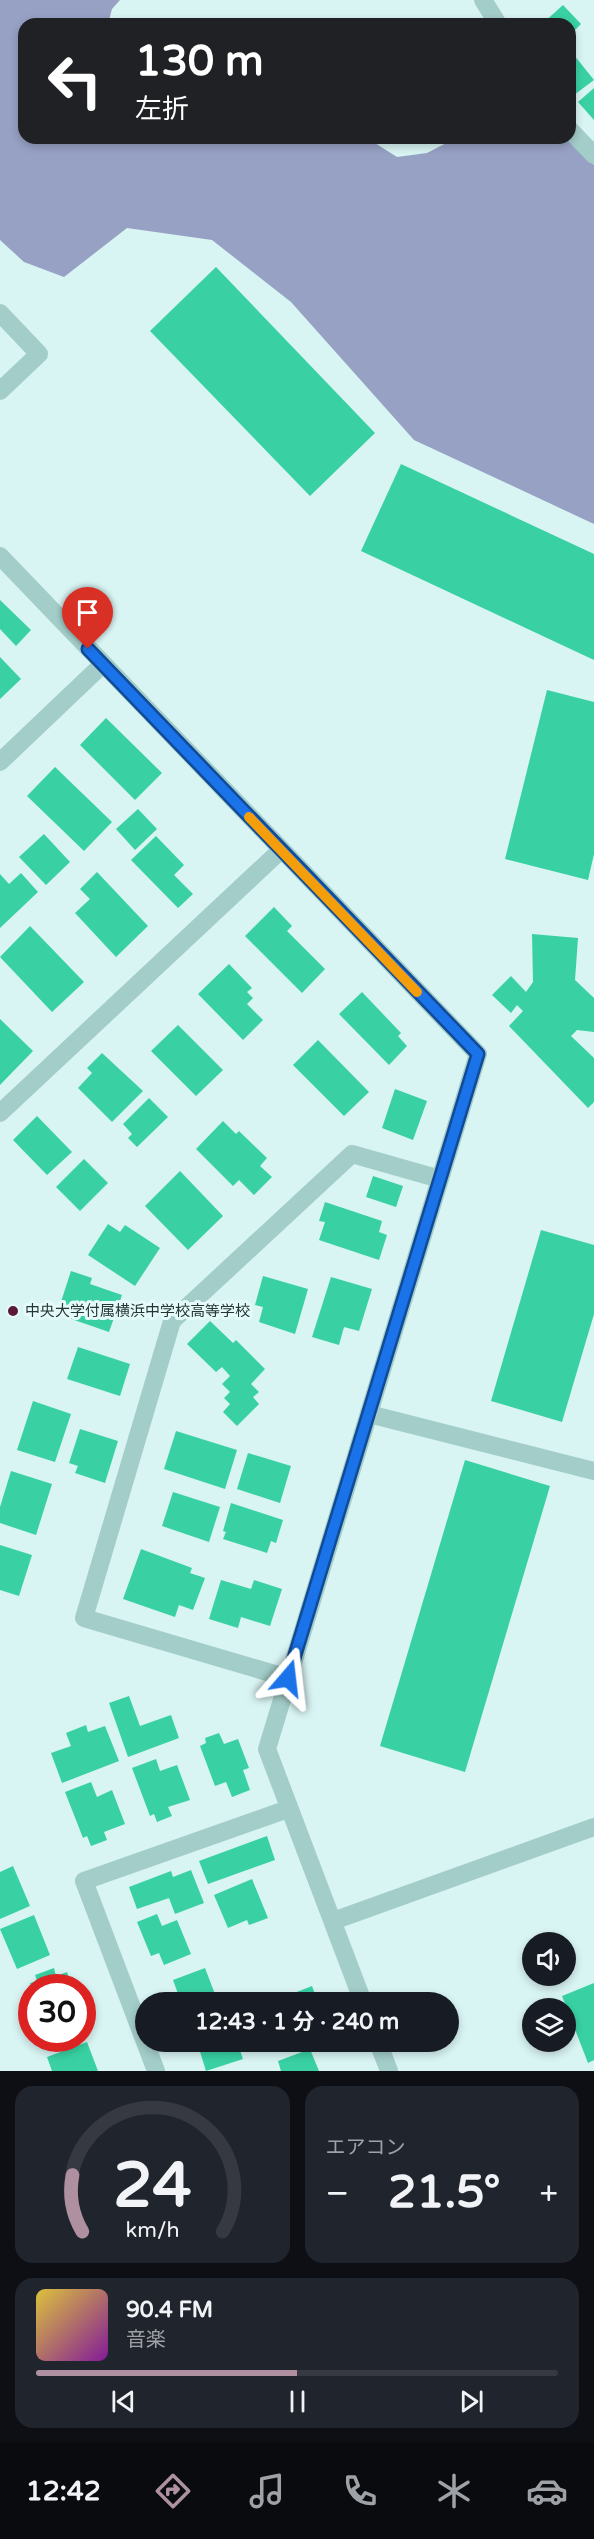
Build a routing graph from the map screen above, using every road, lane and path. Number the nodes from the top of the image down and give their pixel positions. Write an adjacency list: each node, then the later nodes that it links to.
1 (483, 0): 2 (street)
2 (494, 18)
3 (576, 136): 4 (street)
4 (594, 155)
5 (0, 312): 6 (street)
6 (0, 392)
7 (0, 556): 8 (street)
8 (103, 664): 9 (street); 10 (street)
9 (0, 762)
10 (281, 850): 11 (street); 12 (street)
11 (0, 1113)
12 (440, 1179): 13 (street); 15 (street)
13 (369, 1413): 14 (street); 15 (street)
14 (594, 1471)
15 (288, 1678): 16 (street)
16 (288, 1809): 18 (street); 21 (street)
17 (594, 1827): 18 (street)
18 (333, 1921): 19 (street)
19 (359, 1992)
20 (382, 2052): 22 (street)
21 (156, 2071)
22 (389, 2071)

